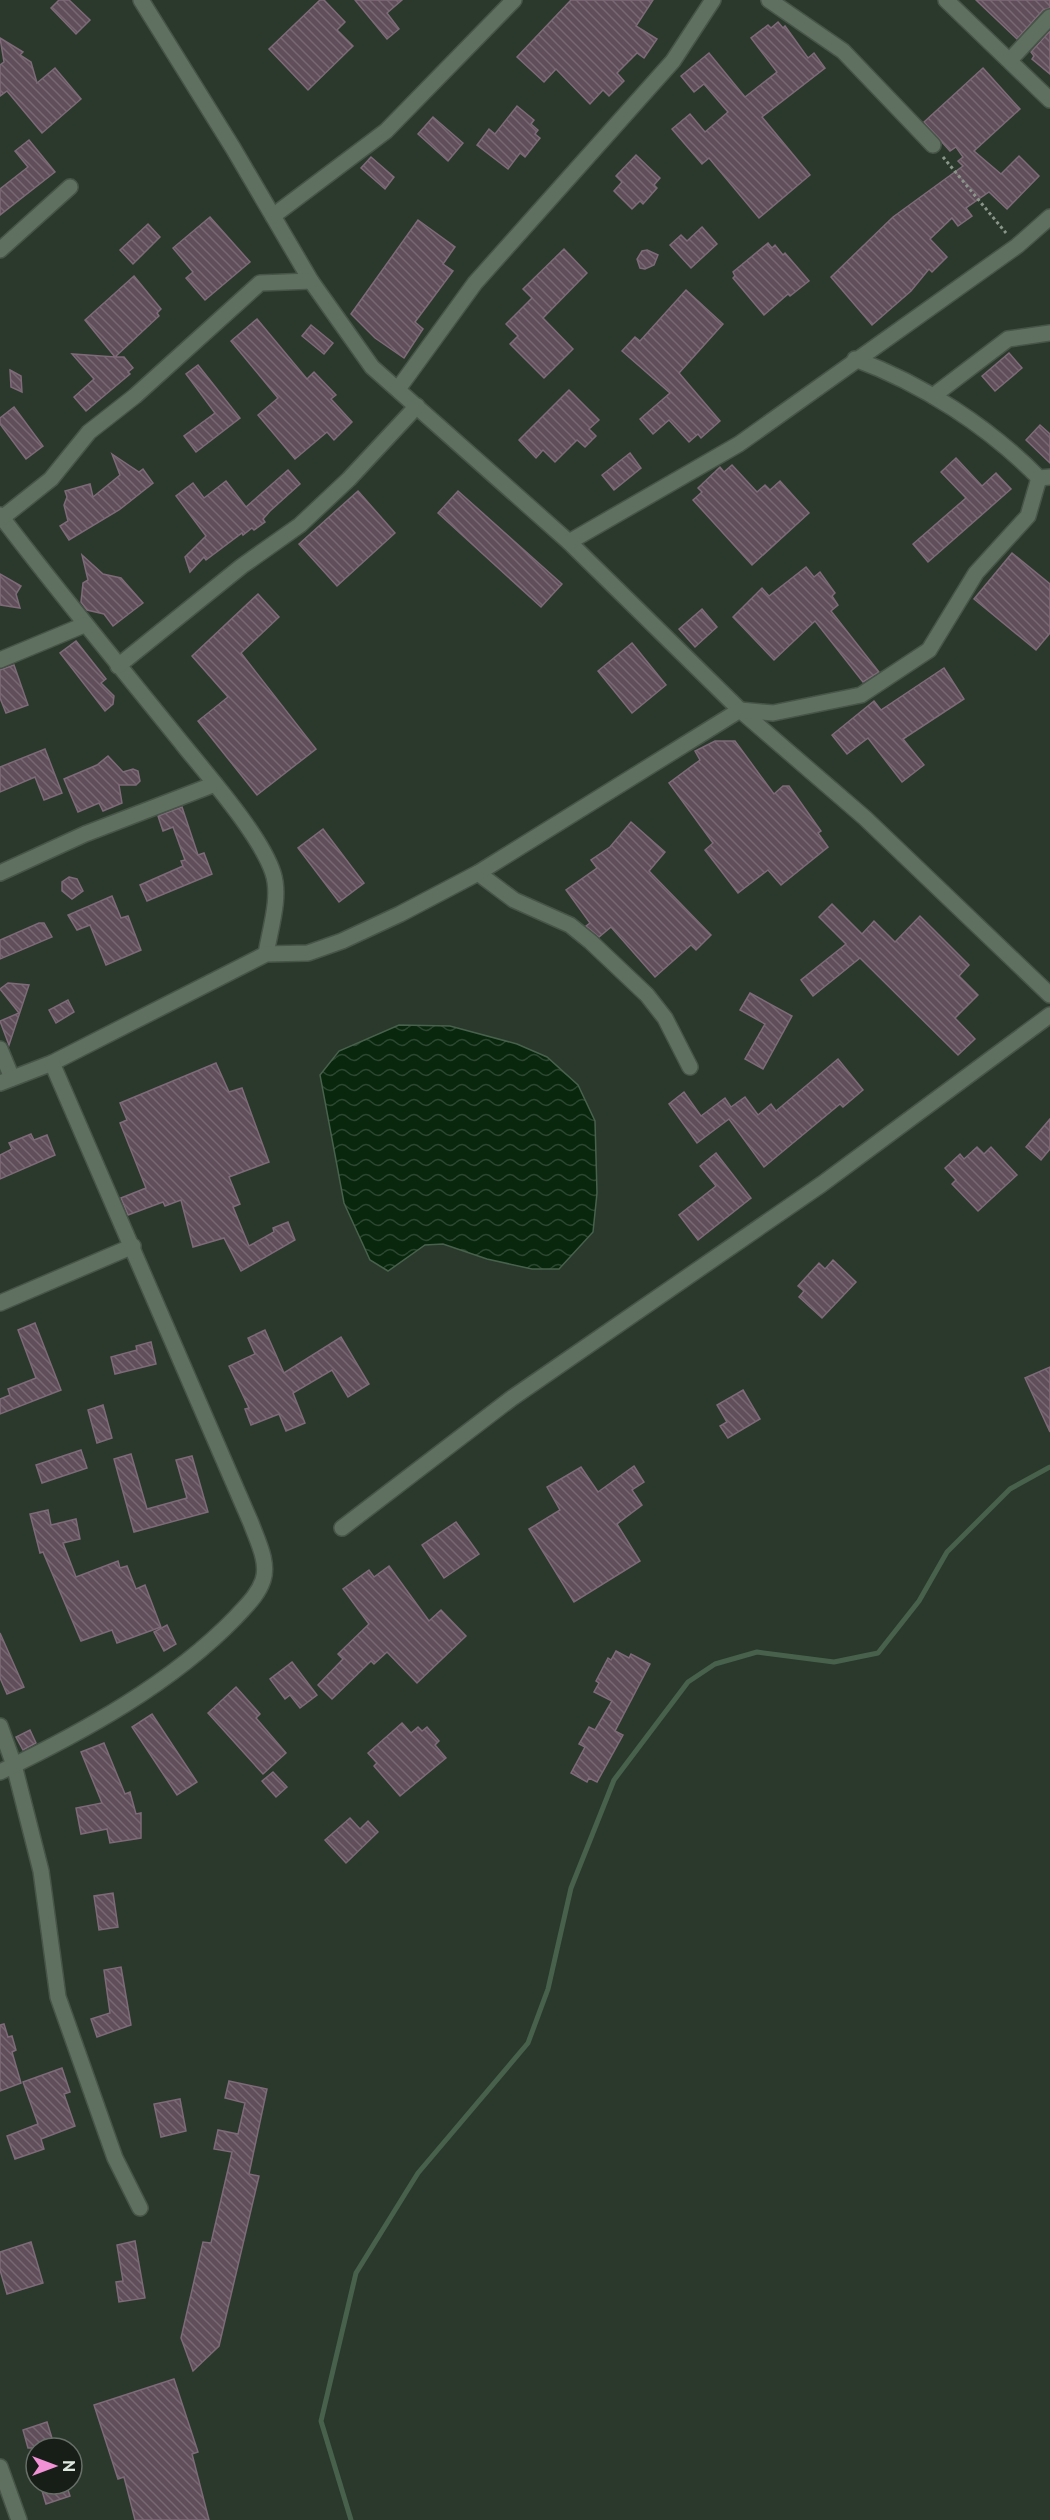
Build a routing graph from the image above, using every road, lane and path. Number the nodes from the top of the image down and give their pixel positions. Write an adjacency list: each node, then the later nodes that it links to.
1 (141, 0): 11 (street)
2 (514, 0): 11 (street)
3 (713, 0): 18 (street)
4 (770, 0): 9 (street)
5 (946, 0): 7 (street)
6 (1050, 17): 7 (street)
7 (1010, 60): 8 (street)
8 (1050, 100)
9 (933, 145): 13 (path)
10 (70, 187): 14 (street)
11 (273, 216): 15 (street)
12 (1050, 217): 13 (street)
13 (1017, 246): 17 (street)
14 (1, 248)
15 (311, 281): 18 (street); 22 (street)
16 (1050, 333): 19 (street)
17 (855, 359): 19 (street); 23 (street)
18 (398, 389): 20 (street)
19 (933, 396): 21 (street)
20 (417, 406): 23 (street); 26 (street)
21 (1045, 478): 27 (street)
22 (1, 517): 24 (street)
23 (569, 542): 27 (street)
24 (84, 625): 25 (street); 26 (street)
25 (0, 660)
26 (118, 666): 28 (street)
27 (740, 710): 30 (street); 32 (street)
28 (215, 784): 29 (street); 31 (street)
29 (0, 873)
30 (478, 873): 31 (street); 36 (street)
31 (266, 954): 35 (street)
32 (1050, 994)
33 (1050, 1015): 40 (street)
34 (0, 1049): 37 (street)
35 (52, 1063): 37 (street); 38 (street)
36 (690, 1067)
37 (6, 1080)
38 (133, 1246): 39 (street); 42 (street)
39 (0, 1303)
40 (342, 1528)
41 (0, 1726): 42 (street)
42 (14, 1766): 43 (street); 44 (street)
43 (0, 1772)
44 (140, 2208)
45 (0, 2467): 46 (street)
46 (19, 2520)

